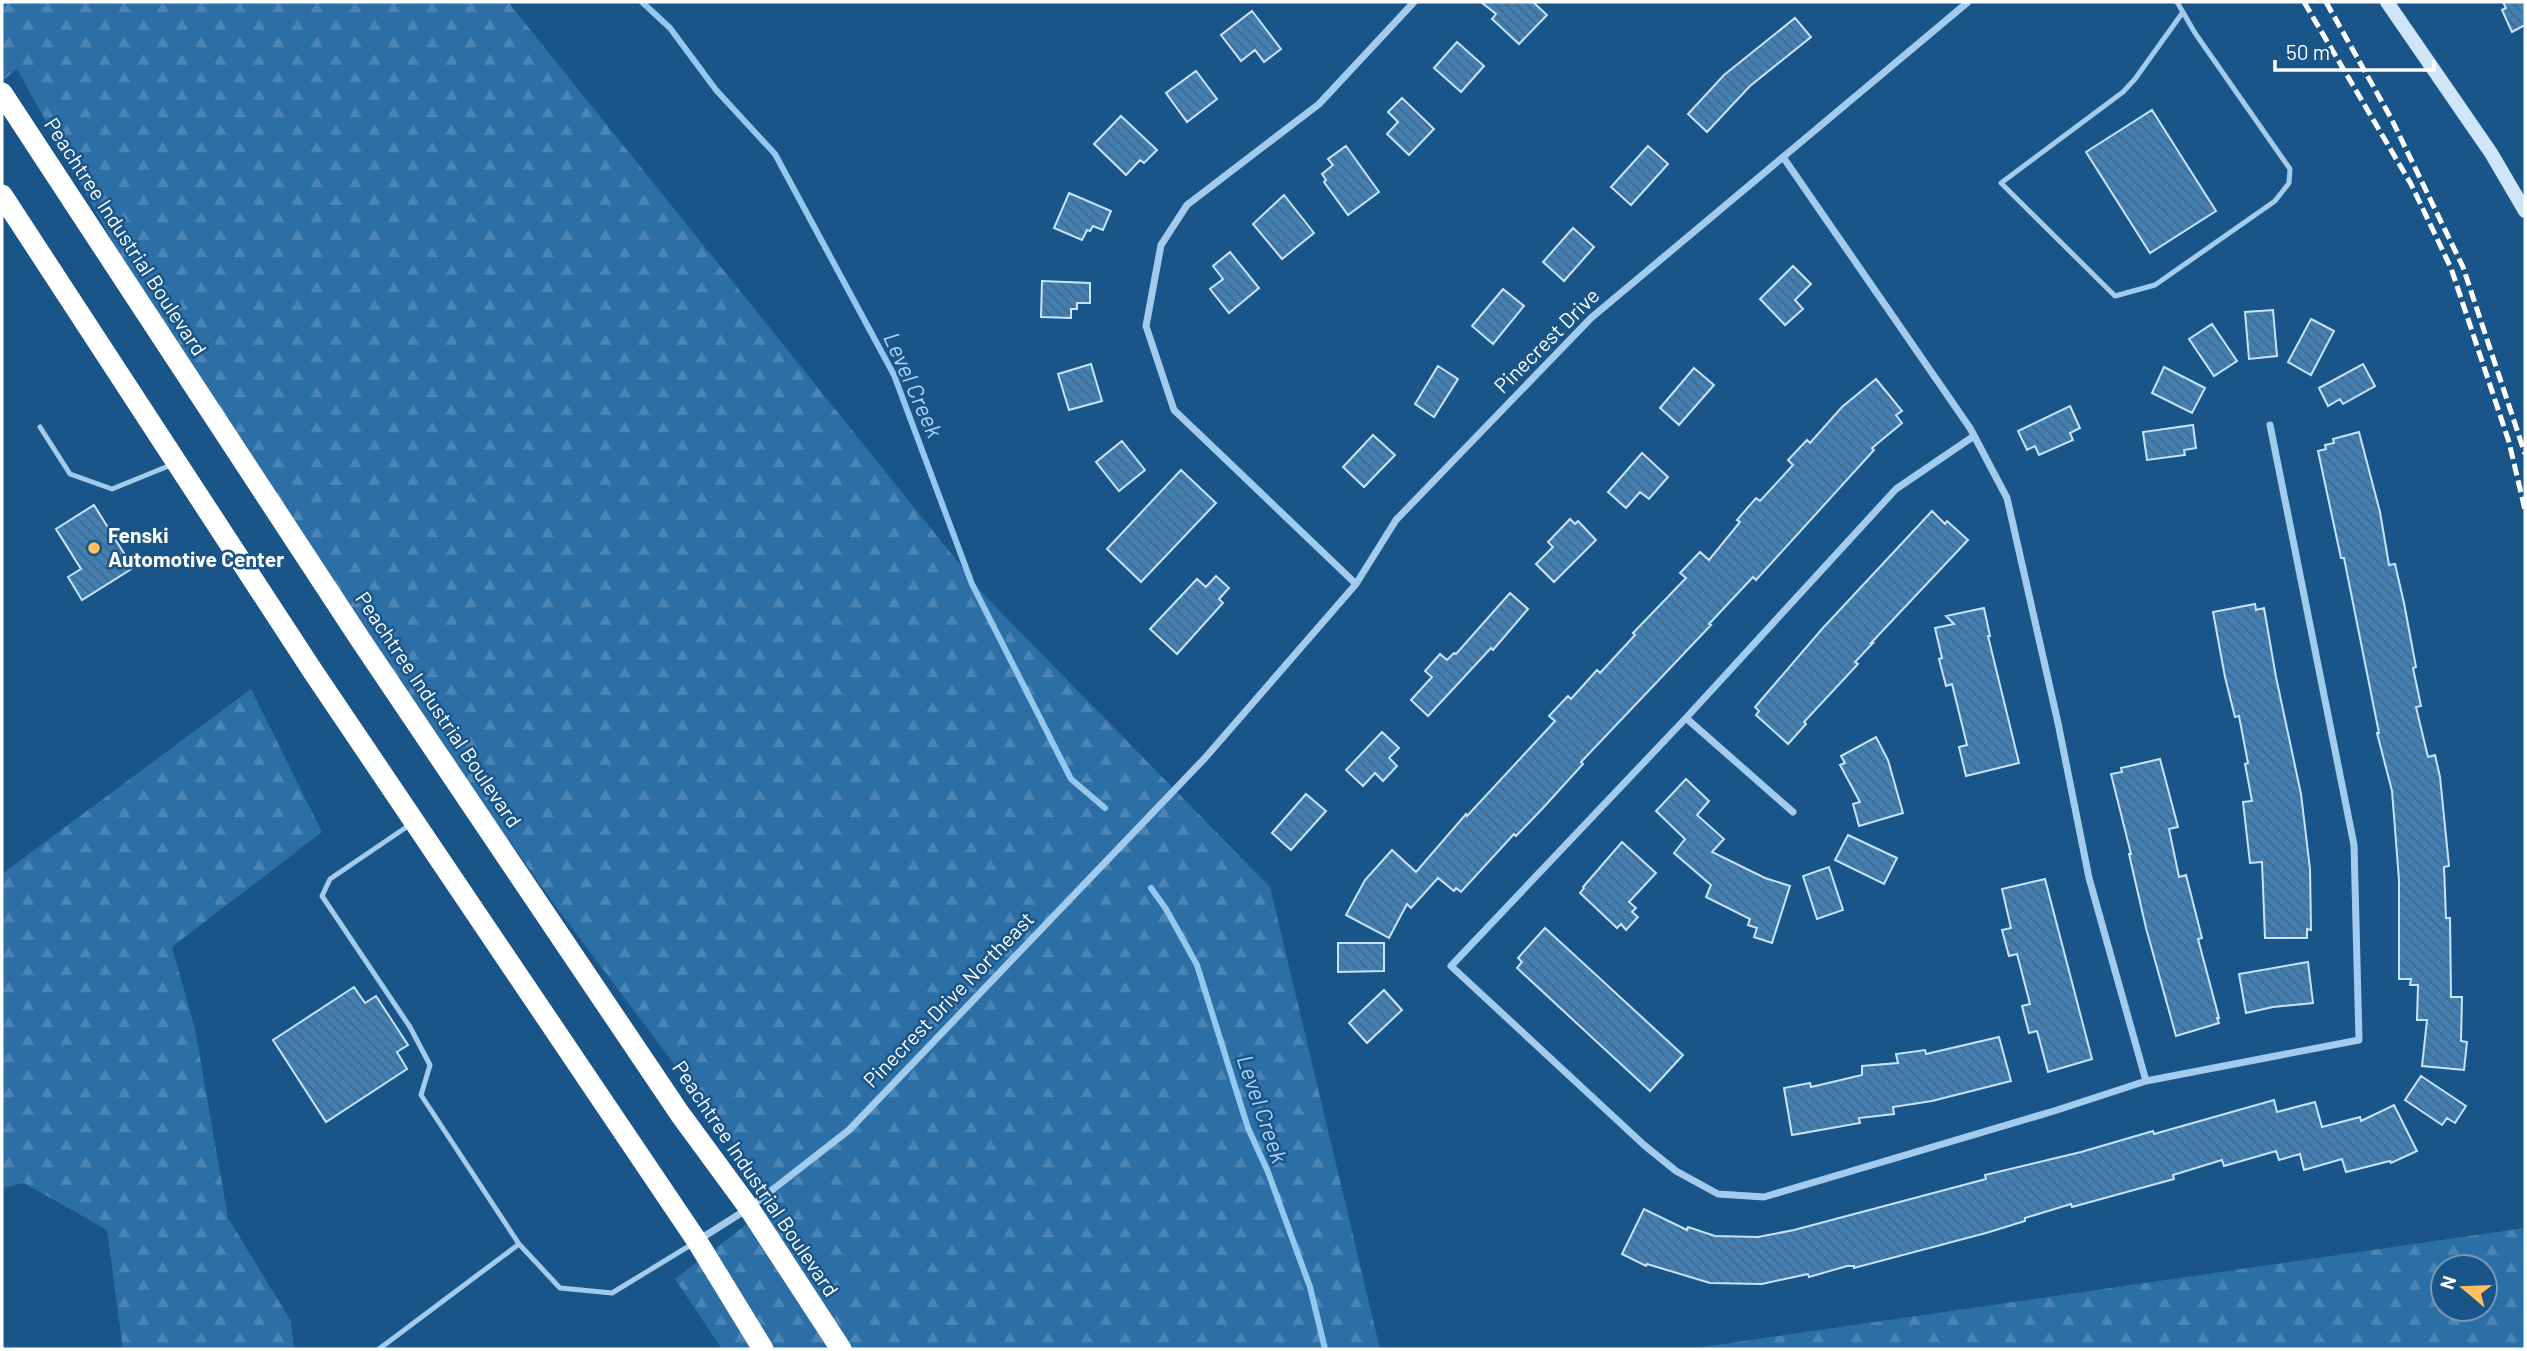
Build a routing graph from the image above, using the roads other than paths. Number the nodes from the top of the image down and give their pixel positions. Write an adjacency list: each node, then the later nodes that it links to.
1 (1414, 2): 14 (street)
2 (1968, 2): 7 (street, Pinecrest Drive)
3 (2177, 2): 5 (lane)
4 (2387, 2): 9 (street)
5 (2183, 12): 5 (lane)
6 (4, 102): 20 (highway, Peachtree Industrial Boulevard)
7 (1783, 157): 12 (street); 14 (street, Pinecrest Drive)
8 (2, 194): 13 (highway)
9 (2525, 211)
10 (2270, 425): 19 (street)
11 (40, 427): 13 (lane)
12 (1974, 436): 15 (street); 19 (street)
13 (177, 462): 18 (highway)
14 (1356, 584): 16 (street, Pinecrest Drive)
15 (1686, 718): 17 (street); 19 (street)
16 (1205, 758): 20 (street, Pinecrest Drive Northeast)
17 (1793, 812)
18 (415, 822): 21 (highway); 22 (lane)
19 (2146, 1081)
20 (749, 1208): 21 (street, Pinecrest Drive Northeast); 25 (highway, Peachtree Industrial Boulevard)
21 (697, 1241): 22 (lane); 24 (highway)
22 (519, 1244): 23 (lane)
23 (379, 1349)
24 (763, 1349)
25 (841, 1349)

